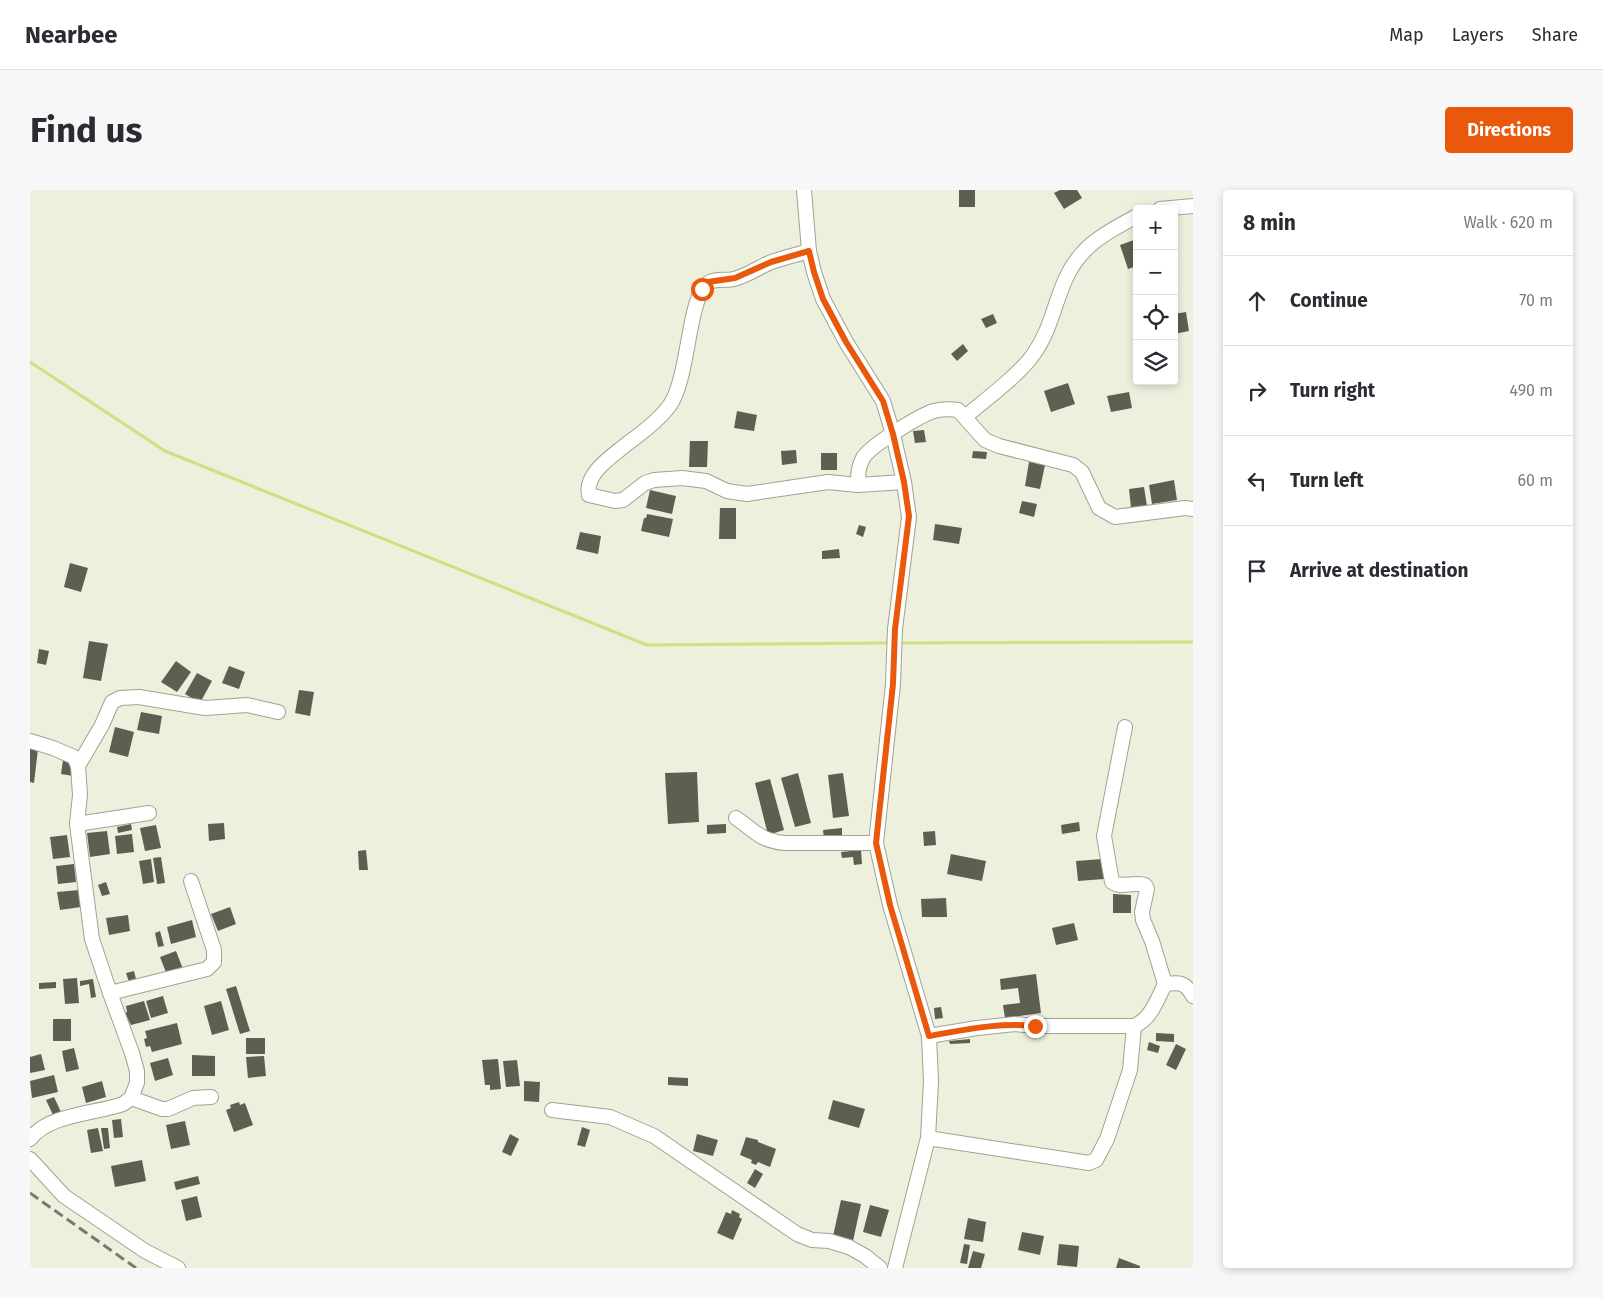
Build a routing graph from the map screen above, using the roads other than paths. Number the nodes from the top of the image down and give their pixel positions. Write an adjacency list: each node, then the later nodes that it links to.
1 (804, 190): 5 (street)
2 (1193, 206): 3 (street)
3 (1178, 207)
4 (1133, 218): 6 (street)
5 (809, 251): 7 (street); 9 (street)
6 (965, 417): 7 (street); 10 (street)
7 (893, 434): 8 (street); 9 (street)
8 (904, 482): 9 (street); 18 (street)
9 (858, 485)
10 (1193, 508)
11 (278, 712): 14 (street)
12 (1125, 727): 20 (street)
13 (30, 741): 14 (street)
14 (78, 766): 17 (street)
15 (149, 814): 17 (street)
16 (736, 818): 18 (street)
17 (78, 824): 21 (street)
18 (876, 843): 24 (street)
19 (191, 881): 21 (street)
20 (1165, 984): 22 (street); 23 (street)
21 (110, 993): 26 (street)
22 (1193, 996)
23 (1134, 1026): 24 (street); 28 (street)
24 (929, 1036): 28 (street)
25 (211, 1097): 26 (street)
26 (130, 1098): 29 (street)
27 (552, 1110): 32 (street)
28 (928, 1138): 33 (street)
29 (30, 1139)
30 (30, 1159): 31 (street)
31 (178, 1268)
32 (880, 1268)
33 (896, 1268)

